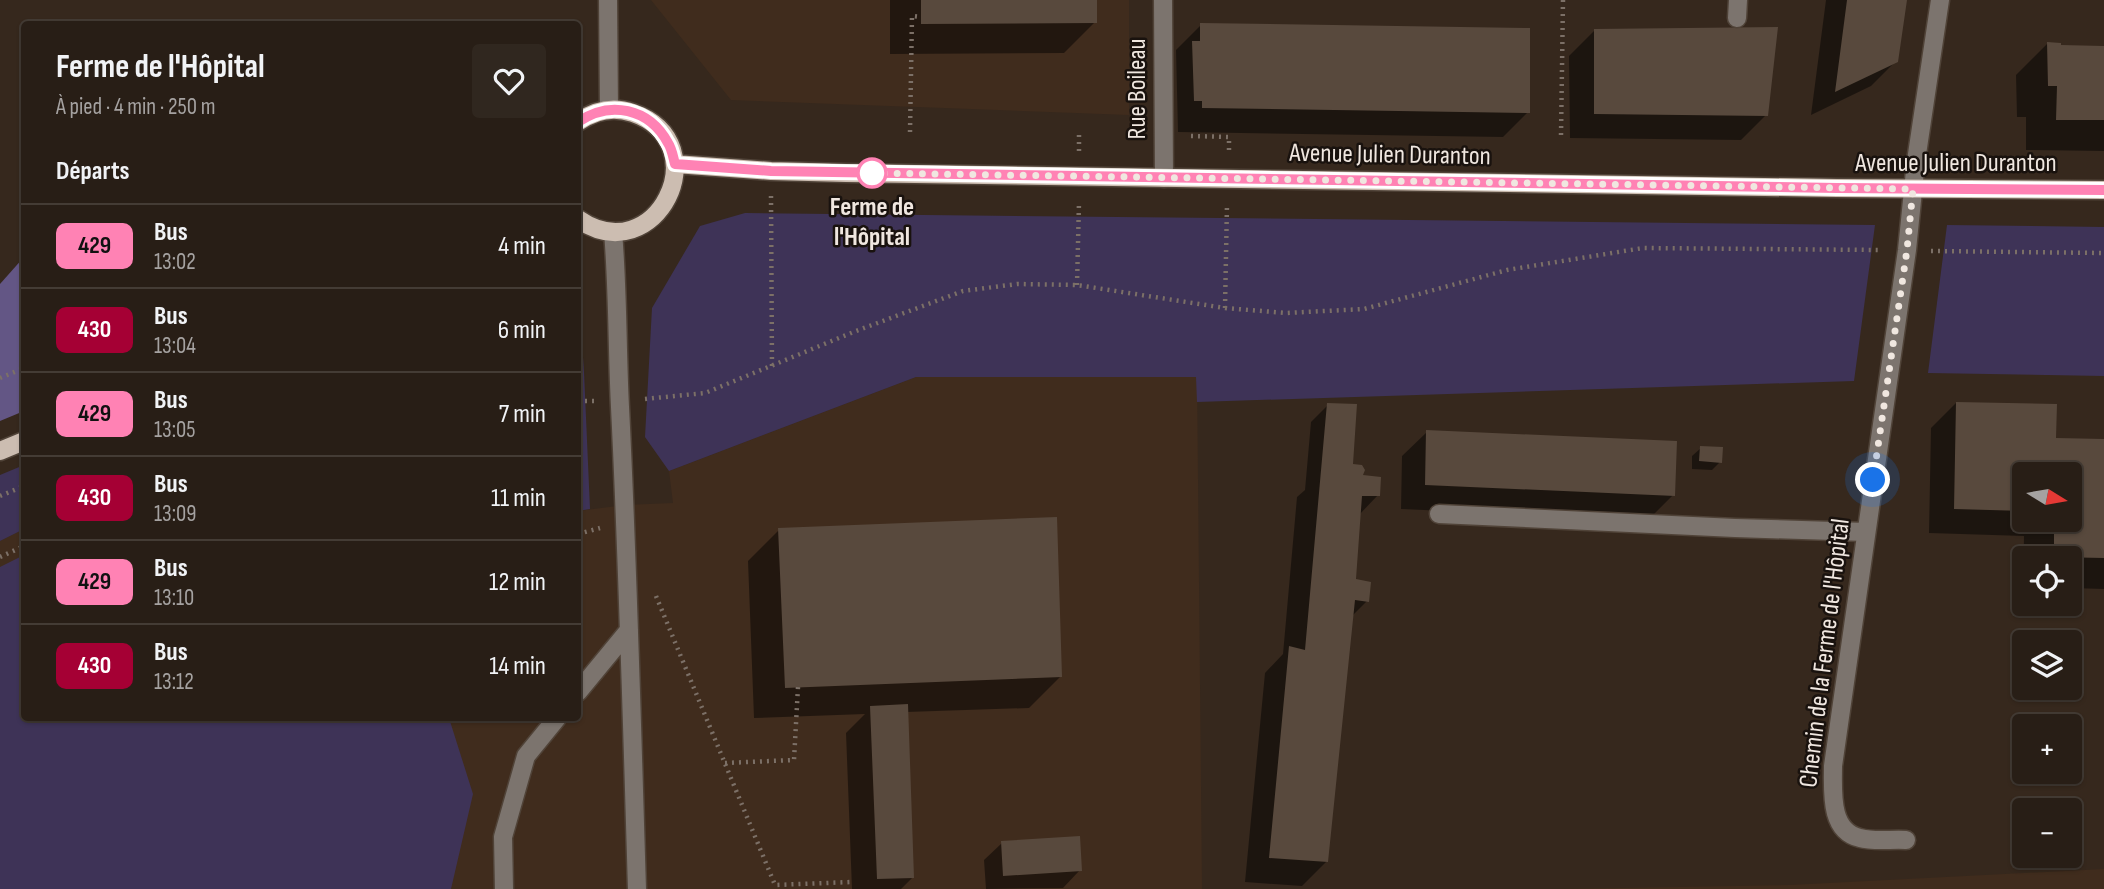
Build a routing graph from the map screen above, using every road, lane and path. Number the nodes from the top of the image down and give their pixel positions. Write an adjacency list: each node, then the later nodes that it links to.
1 (608, 0): 6 (street)
2 (1163, 0): 13 (street, Rue Boileau)
3 (1563, 0): 10 (path)
4 (1940, 0): 14 (street, Chemin de la Ferme de l'Hôpital)
5 (921, 17): 8 (path)
6 (610, 109): 7 (main road); 11 (main road)
7 (581, 120)
8 (910, 132)
9 (1079, 135): 12 (path)
10 (1562, 135)
11 (675, 164): 12 (main road, Avenue Julien Duranton); 18 (main road)
12 (1079, 176): 13 (main road, Avenue Julien Duranton); 21 (path)
13 (1164, 178): 14 (main road, Avenue Julien Duranton)
14 (1913, 189): 15 (main road, Avenue Julien Duranton); 19 (street, Chemin de la Ferme de l'Hôpital)
15 (2104, 190)
16 (771, 195): 22 (path)
17 (581, 221): 18 (main road)
18 (613, 232): 26 (street)
19 (1907, 250): 20 (path); 21 (path); 32 (street, Chemin de la Ferme de l'Hôpital)
20 (2104, 253)
21 (1077, 285): 22 (path)
22 (772, 367): 26 (path)
23 (21, 369): 24 (path)
24 (0, 377)
25 (581, 401): 26 (path)
26 (620, 402): 36 (street)
27 (21, 442): 28 (main road)
28 (0, 451)
29 (21, 487): 30 (path)
30 (0, 496)
31 (1439, 514): 32 (street)
32 (1866, 532): 41 (street, Chemin de la Ferme de l'Hôpital)
33 (21, 547): 34 (path)
34 (0, 557)
35 (655, 593): 40 (path)
36 (629, 630): 38 (street); 44 (street)
37 (798, 687): 40 (path)
38 (581, 688)
39 (555, 721): 43 (street)
40 (725, 763): 42 (path)
41 (1906, 840)
42 (851, 882)
43 (504, 889)
44 (637, 889)

